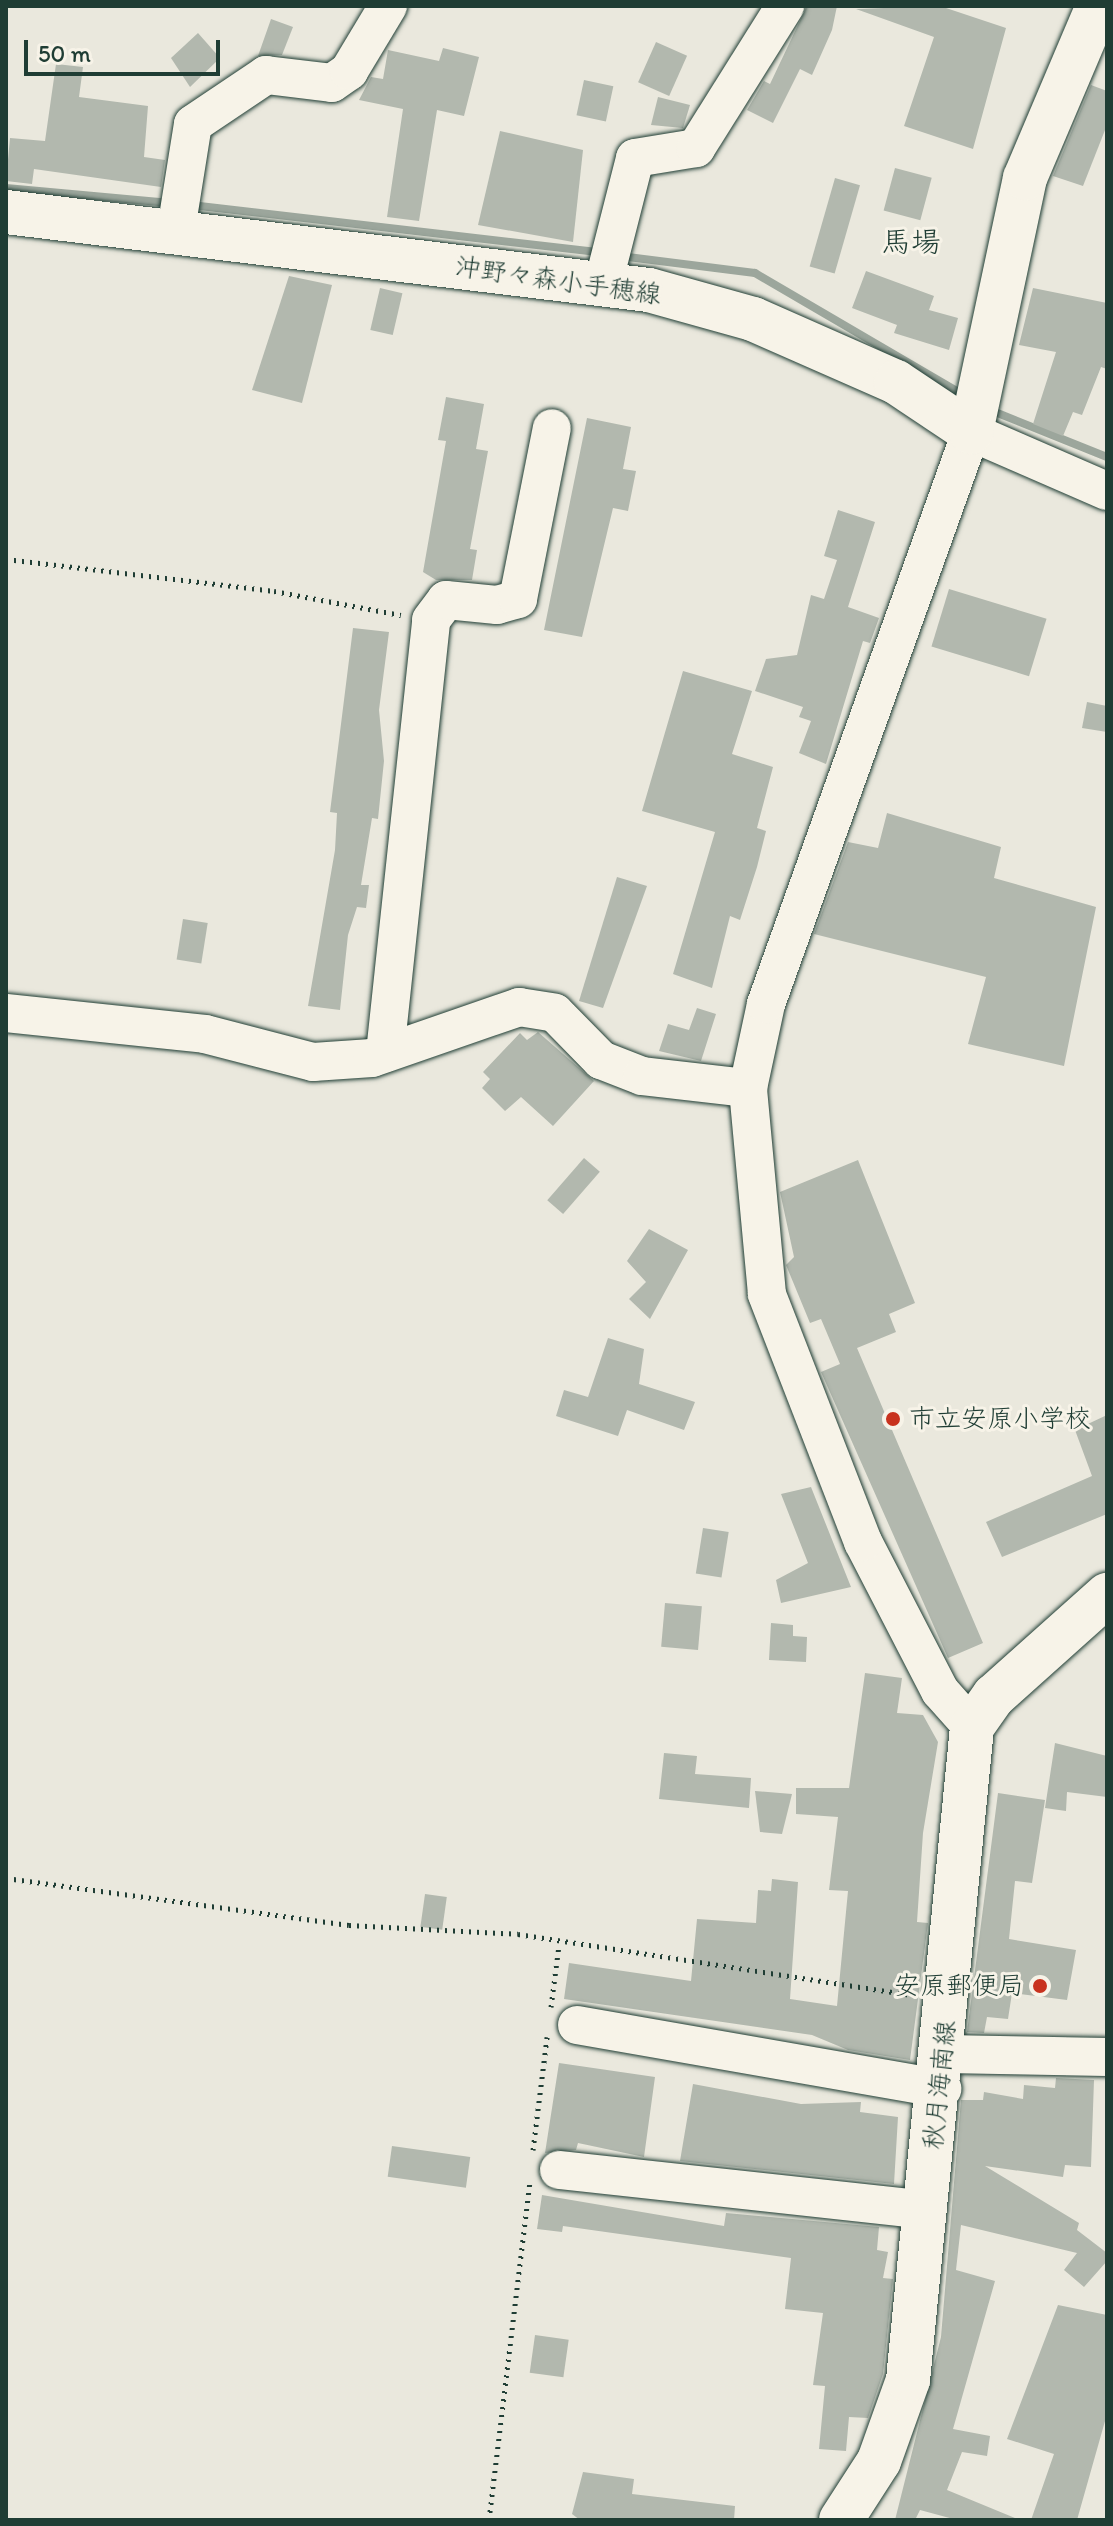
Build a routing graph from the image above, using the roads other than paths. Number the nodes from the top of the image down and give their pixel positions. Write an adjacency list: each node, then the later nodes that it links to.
1 (388, 6): 5 (street)
2 (785, 6): 6 (street)
3 (1098, 6): 8 (main road)
4 (6, 212): 5 (main road, 沖野々森小手穂線)
5 (176, 230): 6 (main road, 沖野々森小手穂線)
6 (603, 284): 8 (main road, 沖野々森小手穂線)
7 (552, 428): 11 (street)
8 (971, 432): 9 (street); 12 (street)
9 (1107, 491)
10 (6, 1013): 11 (street)
11 (385, 1053): 12 (street)
12 (748, 1088): 14 (street)
13 (1107, 1595): 14 (main road)
14 (972, 1727): 17 (main road, 秋月海南線)
15 (577, 2025): 17 (street)
16 (1107, 2057): 17 (street)
17 (944, 2072): 19 (main road, 秋月海南線)
18 (541, 2168): 19 (street)
19 (927, 2210): 20 (main road, 秋月海南線)
20 (841, 2520)

